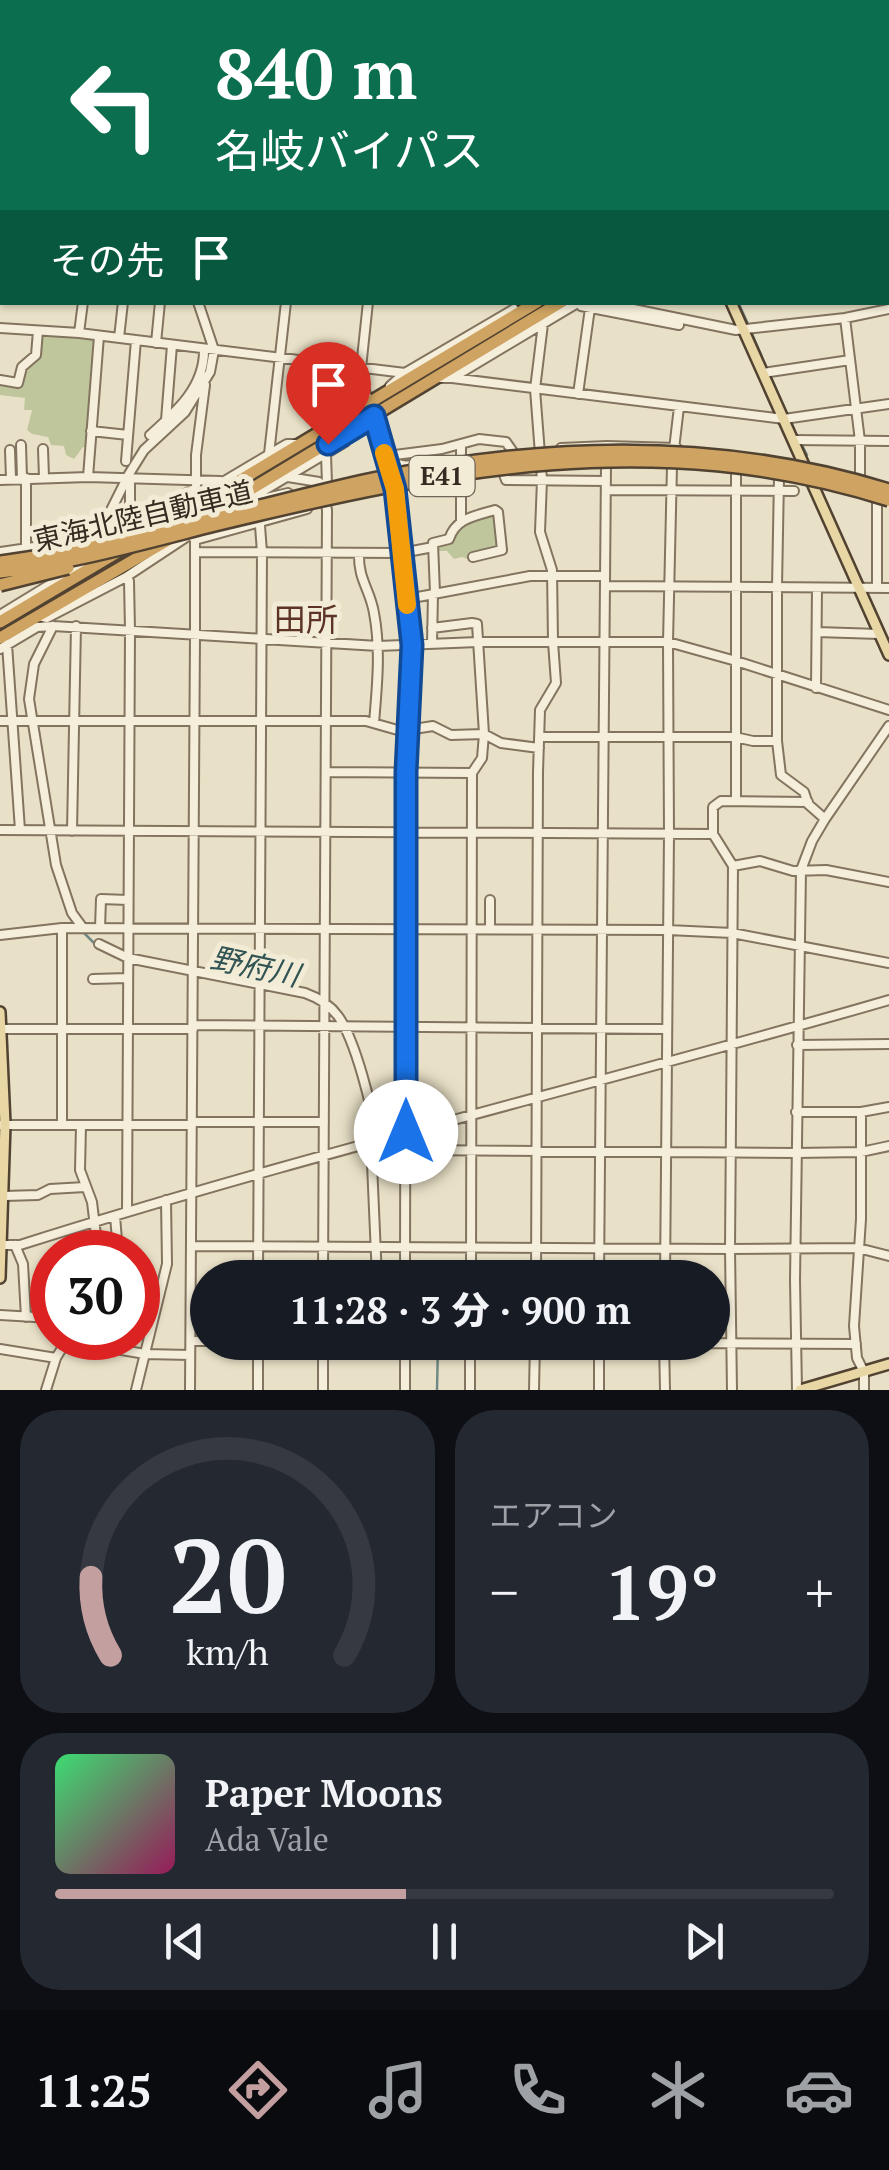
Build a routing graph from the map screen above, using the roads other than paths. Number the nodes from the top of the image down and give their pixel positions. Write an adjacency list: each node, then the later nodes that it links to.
1 (83, 305): 20 (street)
2 (122, 305): 22 (street)
3 (160, 305): 24 (street)
4 (199, 305): 26 (street)
5 (286, 305): 27 (street)
6 (368, 305): 29 (street)
7 (521, 305): 30 (street)
8 (532, 305): 37 (highway)
9 (556, 305): 32 (highway)
10 (586, 305): 16 (street)
11 (588, 305): 38 (street)
12 (594, 305): 18 (street)
13 (732, 305): 18 (main road)
14 (884, 308): 15 (street)
15 (845, 318): 18 (street); 28 (street)
16 (543, 324): 33 (street); 36 (street)
17 (0, 328): 19 (street)
18 (744, 330): 31 (main road)
19 (38, 331): 20 (street); 34 (street)
20 (79, 333): 21 (street)
21 (99, 336): 22 (street); 46 (street)
22 (120, 338): 23 (street)
23 (136, 340): 24 (street); 47 (street)
24 (156, 343): 25 (street)
25 (172, 345): 26 (street); 44 (street)
26 (209, 350): 27 (street); 35 (street); 44 (street)
27 (280, 358): 29 (street); 61 (street)
28 (850, 360): 31 (street); 41 (street)
29 (361, 368): 30 (street); 42 (street)
30 (405, 373): 37 (street)
31 (763, 373): 43 (main road)
32 (436, 378): 33 (street); 42 (highway)
33 (452, 378): 36 (street)
34 (0, 380)
35 (206, 380): 77 (street); 88 (street)
36 (535, 389): 38 (street); 59 (street)
37 (385, 394): 42 (highway)
38 (578, 394): 40 (street)
39 (889, 404): 41 (street)
40 (679, 407): 43 (street); 56 (street)
41 (856, 408): 43 (street); 50 (street)
42 (371, 410): 45 (highway); 52 (highway); 55 (street)
43 (784, 419): 49 (main road)
44 (166, 421): 48 (street)
45 (353, 429): 62 (street); 128 (highway)
46 (91, 430): 47 (street); 74 (street)
47 (128, 435): 65 (street)
48 (150, 435)
49 (794, 440): 50 (street); 67 (main road)
50 (860, 441): 51 (street); 75 (street)
51 (889, 441)
52 (300, 444): 61 (street); 129 (highway)
53 (461, 444): 60 (street); 63 (street); 64 (street)
54 (22, 445): 76 (street)
55 (382, 446): 63 (street); 72 (street)
56 (673, 447): 59 (street); 67 (street); 68 (street)
57 (10, 450): 81 (street)
58 (43, 450): 73 (street)
59 (540, 450): 60 (street); 69 (street)
60 (513, 452): 64 (street)
61 (269, 454): 84 (street)
62 (326, 454): 78 (street); 85 (street)
63 (387, 456): 64 (street)
64 (460, 458): 79 (street)
65 (126, 461)
66 (606, 464): 68 (street); 69 (street); 87 (street)
67 (804, 464): 75 (street); 86 (main road)
68 (672, 466): 71 (street); 91 (street)
69 (542, 468): 70 (street); 83 (street)
70 (503, 472): 79 (street); 83 (street)
71 (736, 472): 80 (street); 92 (street)
72 (390, 474): 85 (street); 90 (street)
73 (44, 477): 74 (street); 76 (street)
74 (88, 477): 77 (street)
75 (860, 477): 89 (street)
76 (24, 478): 81 (street); 105 (street)
77 (125, 478): 88 (street); 100 (street); 103 (street)
78 (288, 478): 85 (street); 95 (street)
79 (461, 478): 90 (street); 98 (street)
80 (780, 478): 86 (street); 93 (street)
81 (11, 479): 82 (street)
82 (0, 480)
83 (542, 480): 87 (street); 114 (street)
84 (222, 482): 88 (street); 88 (street)
85 (324, 485): 95 (street); 97 (street)
86 (814, 485): 96 (street); 122 (main road)
87 (606, 486): 91 (street); 115 (street)
88 (197, 488): 100 (street); 129 (street)
89 (889, 488): 112 (highway, 東海北陸自動車道 / E41, bridge)
90 (395, 489): 97 (street); 110 (street)
91 (671, 490): 92 (street); 118 (street)
92 (736, 491): 93 (street); 119 (street)
93 (779, 491): 94 (street); 120 (street)
94 (794, 491)
95 (257, 498): 99 (street); 102 (street)
96 (885, 502): 101 (highway, 東海北陸自動車道 / E41, bridge); 123 (street)
97 (326, 504): 99 (street); 108 (street)
98 (461, 520): 104 (street); 111 (street)
99 (261, 521): 102 (street); 107 (street)
100 (130, 523): 103 (street)
101 (216, 525): 112 (highway, 東海北陸自動車道 / E41, bridge); 116 (highway, bridge)
102 (192, 537): 106 (street); 113 (street)
103 (98, 538): 105 (street)
104 (433, 548): 110 (street); 126 (street)
105 (26, 549): 112 (street); 125 (street)
106 (195, 552): 107 (street); 136 (street)
107 (262, 552): 108 (street); 137 (street)
108 (327, 552): 109 (street); 143 (street)
109 (359, 553): 110 (street); 146 (street)
110 (402, 553): 127 (street)
111 (473, 557)
112 (1, 562)
113 (128, 574): 128 (street); 133 (street)
114 (551, 575): 115 (street); 126 (street); 140 (street)
115 (605, 576): 117 (street)
116 (0, 584)
117 (605, 586): 118 (street); 138 (street)
118 (671, 587): 119 (street); 141 (street)
119 (735, 587): 120 (street); 148 (street)
120 (777, 587): 121 (street); 149 (street)
121 (817, 588): 122 (street); 134 (street)
122 (859, 588): 123 (street); 135 (main road)
123 (877, 588): 124 (street)
124 (889, 588)
125 (26, 589)
126 (434, 593): 127 (street); 132 (street)
127 (407, 599): 145 (street)
128 (37, 616): 142 (highway)
129 (0, 618)
130 (53, 626): 131 (street); 142 (street); 154 (street)
131 (76, 626): 133 (street); 155 (street)
132 (432, 628): 139 (street); 144 (street)
133 (130, 630): 136 (street); 156 (street)
134 (817, 632): 135 (street); 150 (street)
135 (879, 634): 147 (main road)
136 (195, 636): 137 (street); 157 (street)
137 (261, 640): 143 (street); 159 (street)
138 (604, 641): 140 (street); 141 (street); 165 (street)
139 (478, 642): 140 (street); 144 (street); 163 (street)
140 (553, 642): 164 (street)
141 (668, 642): 148 (street); 166 (street)
142 (2, 644): 153 (street)
143 (325, 644): 146 (street); 158 (street)
144 (432, 644): 145 (street)
145 (412, 645): 146 (street); 162 (street)
146 (378, 646): 160 (street)
147 (889, 655)
148 (736, 661): 149 (street); 167 (street)
149 (778, 675): 150 (street); 168 (street)
150 (816, 688): 151 (street)
151 (889, 710)
152 (0, 720): 153 (street)
153 (11, 720): 154 (street); 177 (street)
154 (31, 721): 155 (street); 178 (street)
155 (73, 721): 156 (street); 179 (street)
156 (128, 721): 157 (street); 180 (street)
157 (194, 721): 159 (street); 181 (street)
158 (326, 721): 159 (street); 160 (street); 170 (street)
159 (260, 722): 182 (street)
160 (374, 724): 162 (street)
161 (889, 726): 175 (street)
162 (407, 730): 163 (street); 171 (street)
163 (484, 734): 169 (street); 172 (street)
164 (540, 736): 165 (street); 169 (street)
165 (602, 736): 166 (street); 187 (street)
166 (668, 738): 167 (street); 188 (street)
167 (736, 738): 168 (street); 173 (street)
168 (777, 741): 174 (street)
169 (539, 748): 186 (street)
170 (326, 772): 171 (street); 183 (street)
171 (406, 772): 172 (street); 184 (street)
172 (472, 773): 185 (street)
173 (736, 801): 174 (street); 189 (street)
174 (808, 802): 175 (street)
175 (825, 819): 191 (street)
176 (0, 830): 177 (street)
177 (20, 830): 178 (street)
178 (48, 830): 179 (street); 196 (street)
179 (72, 830): 180 (street)
180 (128, 830): 181 (street); 193 (street)
181 (194, 831): 182 (street); 199 (street)
182 (260, 831): 183 (street); 201 (street)
183 (326, 831): 184 (street); 202 (street)
184 (406, 832): 185 (street); 205 (street)
185 (472, 832): 186 (street); 200 (street)
186 (538, 833): 187 (street); 204 (street)
187 (602, 834): 188 (street); 206 (street)
188 (669, 834): 189 (street); 207 (street)
189 (713, 834): 190 (street)
190 (733, 866): 191 (street); 208 (street)
191 (801, 870): 192 (street); 211 (street)
192 (889, 882)
193 (128, 900): 197 (street); 198 (street)
194 (490, 900): 203 (street)
195 (62, 928): 196 (street); 209 (street); 233 (street)
196 (83, 928): 197 (street)
197 (100, 928): 198 (street)
198 (128, 928): 199 (street); 212 (street)
199 (194, 928): 201 (street); 214 (street)
200 (472, 928): 203 (street); 205 (street); 225 (street)
201 (260, 929): 202 (street); 217 (street)
202 (325, 929): 205 (street); 219 (street)
203 (490, 929): 204 (street)
204 (537, 929): 206 (street); 226 (street)
205 (406, 930): 224 (street)
206 (602, 930): 207 (street); 229 (street)
207 (668, 930): 208 (street); 232 (street)
208 (732, 934): 211 (street); 234 (street)
209 (0, 935)
210 (99, 944): 212 (street)
211 (798, 946): 213 (street); 227 (street)
212 (128, 960): 214 (street); 215 (street)
213 (889, 963)
214 (194, 973): 217 (street); 228 (street)
215 (128, 978): 216 (street); 231 (street)
216 (93, 979)
217 (260, 986): 219 (street); 221 (street)
218 (889, 1000): 227 (street)
219 (324, 1005): 222 (street); 223 (street)
220 (0, 1012): 230 (main road)
221 (259, 1026): 222 (street); 228 (street); 244 (street)
222 (324, 1026): 223 (street); 245 (street)
223 (342, 1026): 224 (street); 252 (street)
224 (406, 1026): 225 (street); 251 (street)
225 (472, 1026): 226 (street); 243 (street)
226 (538, 1026): 229 (street); 239 (street)
227 (798, 1026): 234 (street); 236 (street)
228 (193, 1027): 231 (street); 247 (street)
229 (601, 1028): 232 (street); 238 (street)
230 (1, 1029): 233 (street); 246 (main road)
231 (127, 1029): 233 (street); 250 (street)
232 (666, 1029): 237 (street)
233 (62, 1030): 248 (street)
234 (732, 1044): 237 (street); 260 (street)
235 (889, 1044): 236 (street)
236 (797, 1045): 241 (street)
237 (665, 1063): 238 (street); 258 (street)
238 (601, 1079): 239 (street); 257 (street)
239 (538, 1096): 243 (street); 256 (street)
240 (889, 1107): 242 (street)
241 (796, 1112): 242 (street); 261 (street)
242 (861, 1112): 259 (street)
243 (472, 1114): 251 (street); 255 (street)
244 (258, 1122): 245 (street); 247 (street); 263 (street)
245 (324, 1122): 262 (street)
246 (2, 1124): 248 (street); 265 (main road)
247 (193, 1124): 250 (street); 266 (street)
248 (62, 1125): 249 (street)
249 (81, 1125): 250 (street); 264 (street)
250 (127, 1125): 268 (street)
251 (406, 1132): 252 (street); 254 (street)
252 (374, 1140): 262 (street); 279 (street)
253 (889, 1146): 259 (street)
254 (406, 1150): 255 (street); 280 (street)
255 (472, 1150): 256 (street); 281 (street)
256 (536, 1150): 257 (street); 282 (street)
257 (600, 1151): 258 (street); 283 (street)
258 (665, 1152): 260 (street); 284 (street)
259 (862, 1152): 261 (street); 285 (street)
260 (731, 1153): 261 (street); 286 (street)
261 (796, 1153): 287 (street)
262 (324, 1155): 263 (street); 276 (street)
263 (258, 1174): 266 (street); 275 (street)
264 (85, 1187): 265 (street); 270 (street)
265 (2, 1190): 271 (main road)
266 (192, 1193): 267 (street); 278 (street)
267 (166, 1200): 268 (street); 300 (street)
268 (127, 1212): 269 (street)
269 (115, 1216): 270 (street); 273 (street)
270 (94, 1222): 272 (street); 274 (street)
271 (2, 1226): 277 (main road)
272 (95, 1230)
273 (116, 1230)
274 (16, 1245): 277 (street); 302 (street)
275 (258, 1245): 276 (street); 278 (street); 290 (street)
276 (324, 1245): 279 (street); 291 (street)
277 (2, 1246): 299 (main road)
278 (192, 1246): 289 (street)
279 (378, 1246): 280 (street); 292 (street)
280 (406, 1246): 281 (street); 293 (street)
281 (471, 1246): 282 (street); 294 (street)
282 (536, 1247): 283 (street); 295 (street)
283 (600, 1248): 284 (street); 296 (street)
284 (665, 1248): 286 (street); 297 (street)
285 (858, 1248): 287 (street); 288 (street); 306 (street)
286 (730, 1249): 287 (street); 298 (street)
287 (796, 1249): 305 (street)
288 (889, 1256)
289 (192, 1260)
290 (258, 1260)
291 (324, 1260)
292 (378, 1260)
293 (406, 1260)
294 (471, 1260)
295 (536, 1260)
296 (600, 1260)
297 (665, 1260)
298 (730, 1260)
299 (0, 1278)
300 (160, 1293)
301 (0, 1315): 302 (street)
302 (26, 1317): 303 (street)
303 (30, 1317)
304 (730, 1344): 305 (street); 333 (street)
305 (796, 1344): 306 (street); 334 (street)
306 (856, 1344): 322 (street)
307 (0, 1348): 308 (street)
308 (30, 1353)
309 (160, 1354): 310 (street)
310 (190, 1355)
311 (55, 1360): 323 (street)
312 (144, 1360): 324 (street)
313 (190, 1360): 325 (street)
314 (258, 1360): 326 (street)
315 (323, 1360): 327 (street)
316 (405, 1360): 328 (street)
317 (470, 1360): 329 (street)
318 (535, 1360): 330 (street)
319 (599, 1360): 331 (street)
320 (664, 1360): 332 (street)
321 (889, 1364): 322 (main road)
322 (864, 1372): 334 (main road); 335 (street)
323 (46, 1390)
324 (136, 1390)
325 (190, 1390)
326 (258, 1390)
327 (323, 1390)
328 (405, 1390)
329 (470, 1390)
330 (534, 1390)
331 (599, 1390)
332 (665, 1390)
333 (732, 1390)
334 (799, 1390)
335 (864, 1390)

